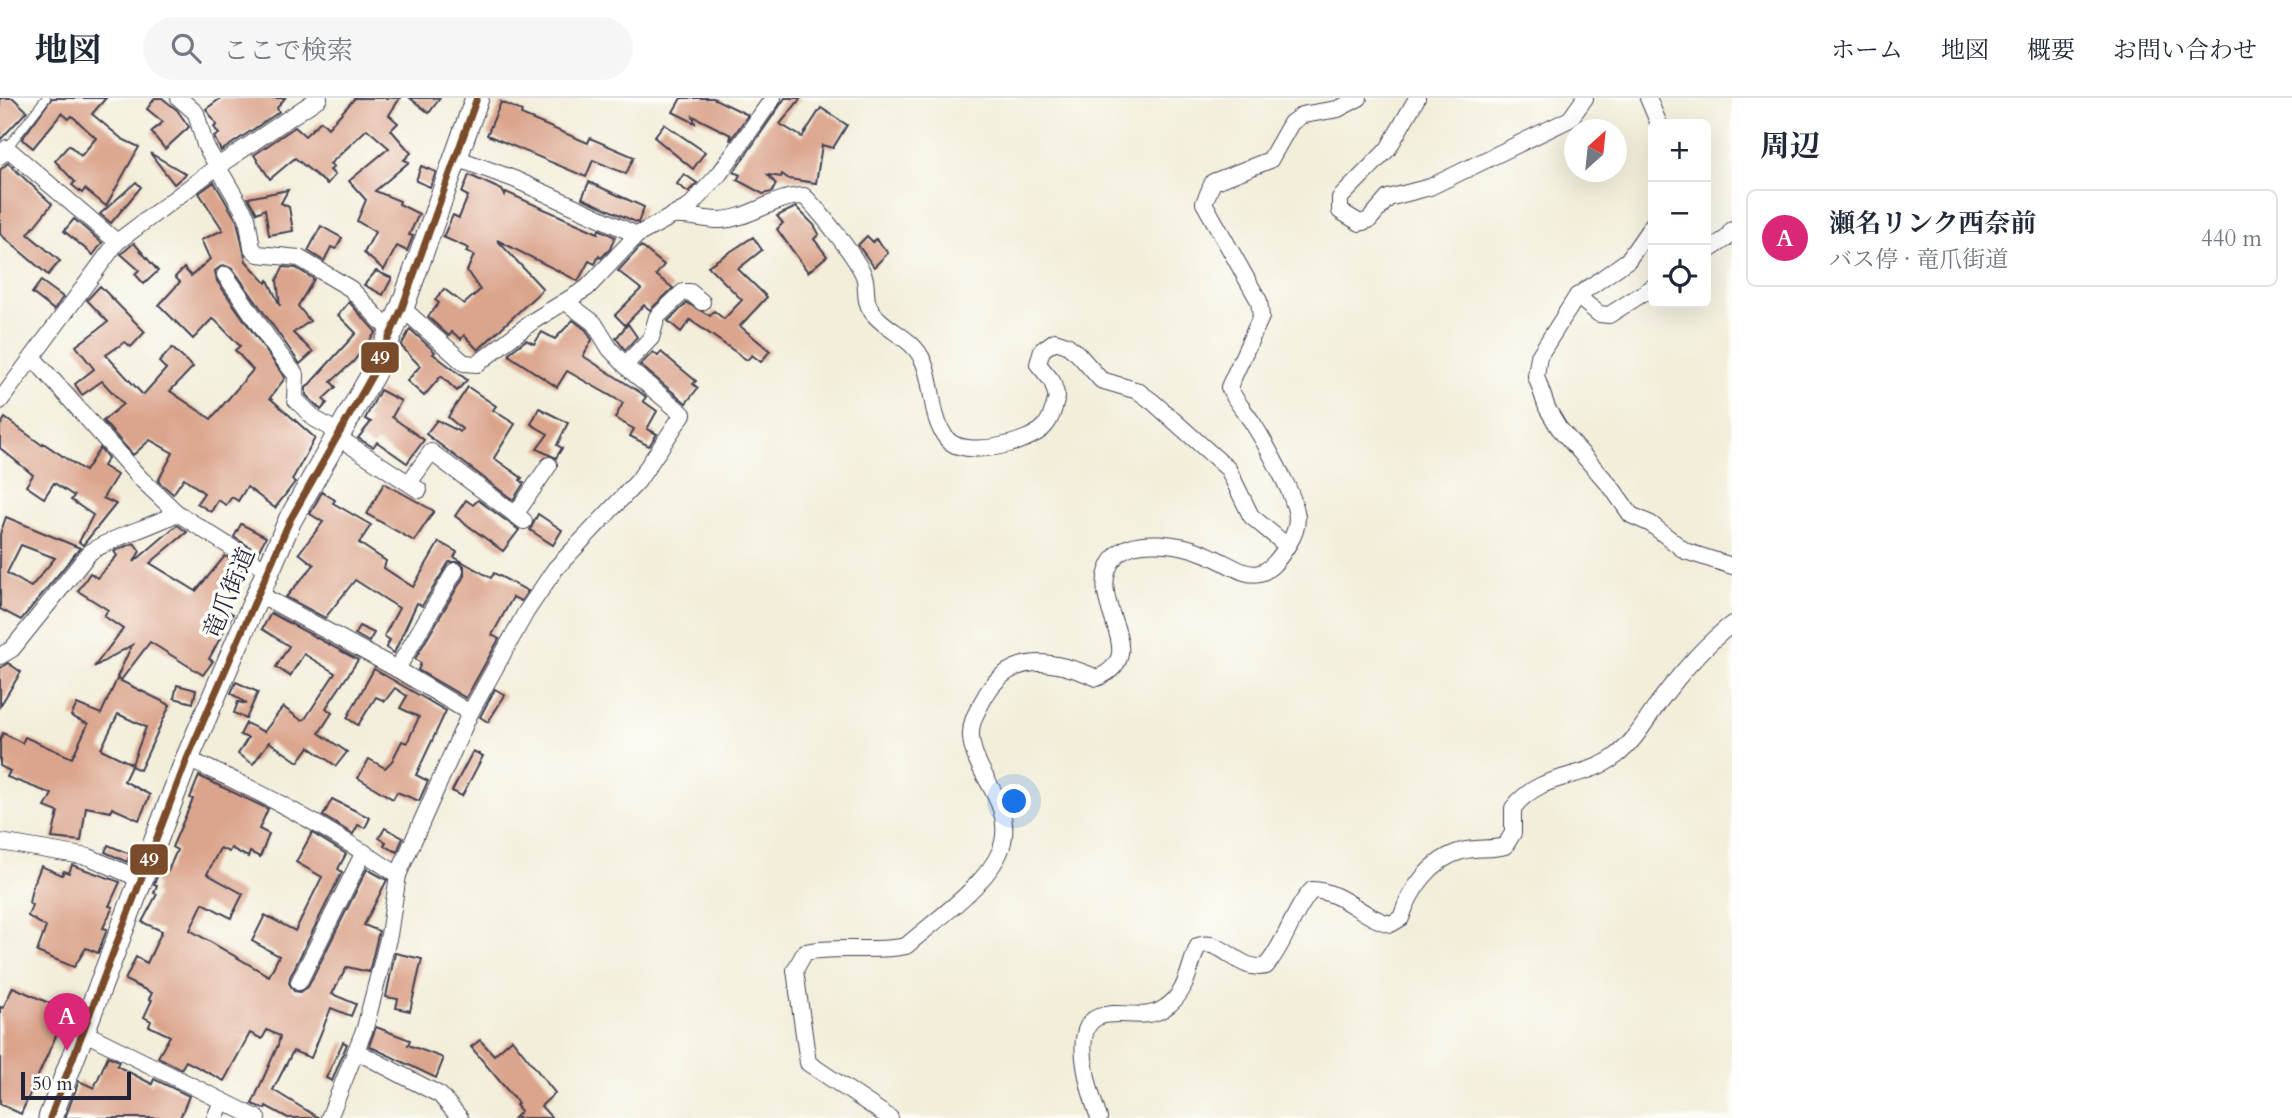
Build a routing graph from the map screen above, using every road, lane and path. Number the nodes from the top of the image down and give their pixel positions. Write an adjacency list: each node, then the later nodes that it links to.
1 (46, 98): 11 (lane)
2 (179, 98): 13 (street)
3 (319, 98): 13 (street)
4 (478, 98): 12 (main road, 竜爪街道)
5 (773, 98): 14 (street)
6 (1359, 98): 33 (street)
7 (1417, 98): 8 (street)
8 (1585, 98)
9 (1648, 98): 10 (street)
10 (1657, 119)
11 (3, 152): 18 (street)
12 (456, 158): 17 (street); 25 (main road, 竜爪街道)
13 (218, 166): 18 (street); 26 (street)
14 (671, 216): 17 (street); 33 (street)
15 (1732, 230): 19 (street)
16 (1648, 231): 22 (street)
17 (638, 235): 23 (street)
18 (117, 242): 27 (street)
19 (1711, 249)
20 (225, 275): 30 (street)
21 (1648, 290): 22 (street)
22 (1577, 296): 34 (street)
23 (566, 302): 25 (street); 28 (street)
24 (702, 302): 28 (street)
25 (402, 308): 26 (main road, 竜爪街道)
26 (391, 332): 30 (main road, 竜爪街道)
27 (34, 359): 29 (street); 32 (street)
28 (625, 365): 41 (street)
29 (0, 401)
30 (337, 434): 31 (street); 35 (main road, 竜爪街道)
31 (548, 465)
32 (177, 513): 35 (street); 39 (street)
33 (1287, 546): 56 (street)
34 (1732, 566)
35 (267, 570): 37 (main road, 竜爪街道)
36 (455, 571): 40 (street)
37 (257, 593): 40 (street); 42 (main road, 竜爪街道)
38 (1732, 624): 57 (street)
39 (0, 656)
40 (397, 669): 41 (street)
41 (470, 713): 45 (street)
42 (187, 759): 44 (street); 46 (main road, 竜爪街道)
43 (0, 842): 46 (street)
44 (364, 852): 45 (street); 47 (street)
45 (398, 875): 49 (street)
46 (141, 879): 48 (main road, 竜爪街道)
47 (299, 982)
48 (83, 1032): 50 (street); 51 (main road, 竜爪街道)
49 (356, 1051): 54 (street); 55 (street)
50 (222, 1101): 52 (street); 53 (street)
51 (50, 1118)
52 (215, 1118)
53 (257, 1118)
54 (329, 1118)
55 (460, 1118)
56 (890, 1118)
57 (1099, 1118)

